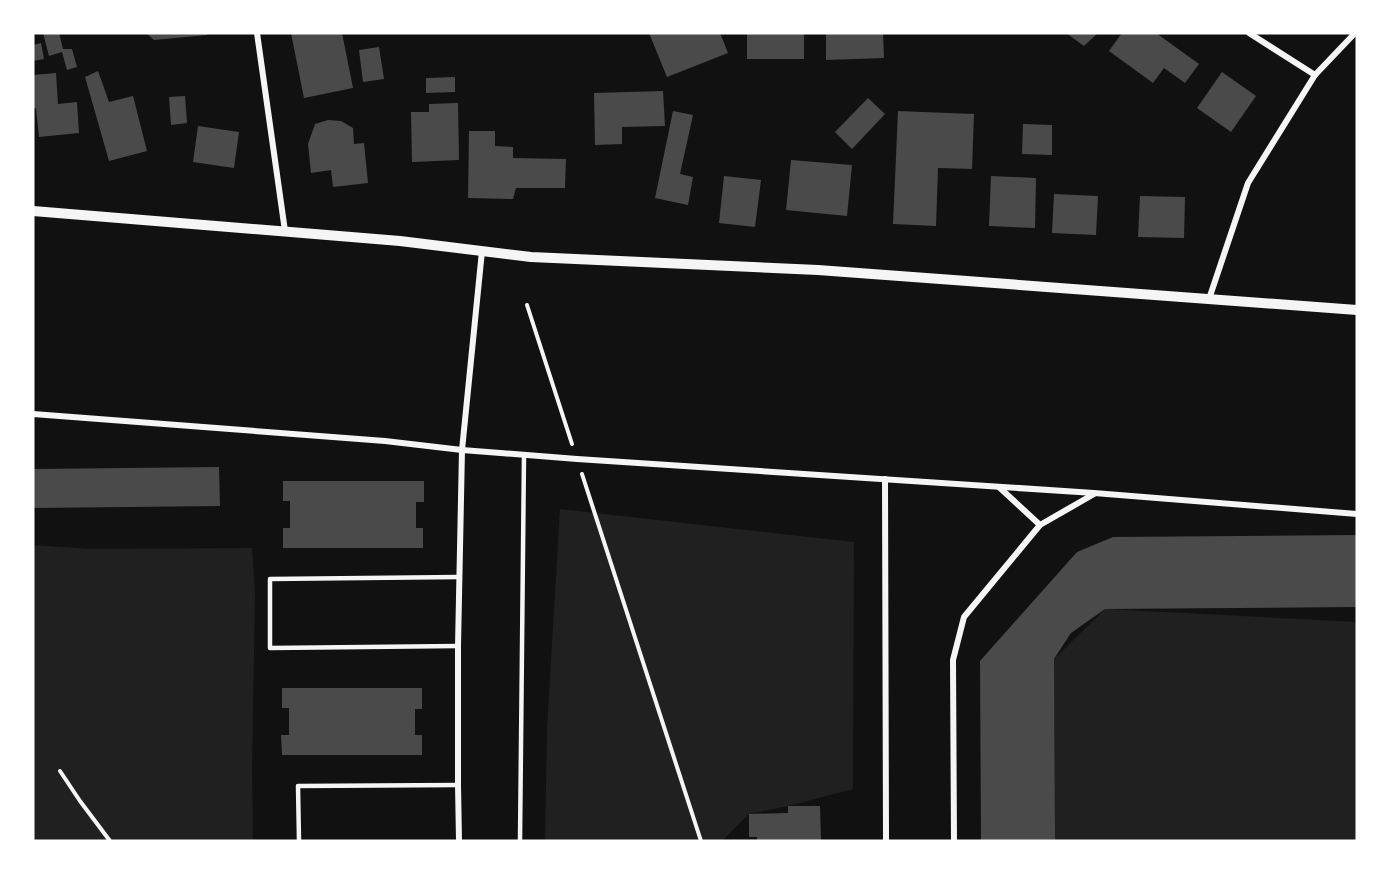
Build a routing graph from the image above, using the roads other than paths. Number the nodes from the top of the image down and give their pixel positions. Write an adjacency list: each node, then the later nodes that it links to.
1 (256, 33): 6 (street)
2 (1250, 33): 4 (street)
3 (1355, 33): 4 (street)
4 (1315, 75): 8 (street)
5 (33, 211): 6 (street)
6 (285, 231): 7 (street)
7 (482, 251): 8 (street); 11 (street)
8 (1209, 299): 9 (street)
9 (1357, 310)
10 (33, 414): 11 (street)
11 (462, 450): 12 (street); 18 (street)
12 (524, 455): 13 (street); 23 (lane)
13 (885, 479): 14 (street); 24 (street)
14 (1000, 488): 15 (street); 17 (street)
15 (1094, 493): 16 (street); 17 (street)
16 (1357, 514)
17 (1040, 525): 25 (street)
18 (459, 577): 19 (street); 19 (lane)
19 (458, 646): 20 (street)
20 (458, 785): 21 (lane); 22 (street)
21 (299, 841)
22 (459, 841)
23 (520, 841)
24 (886, 841)
25 (954, 841)

